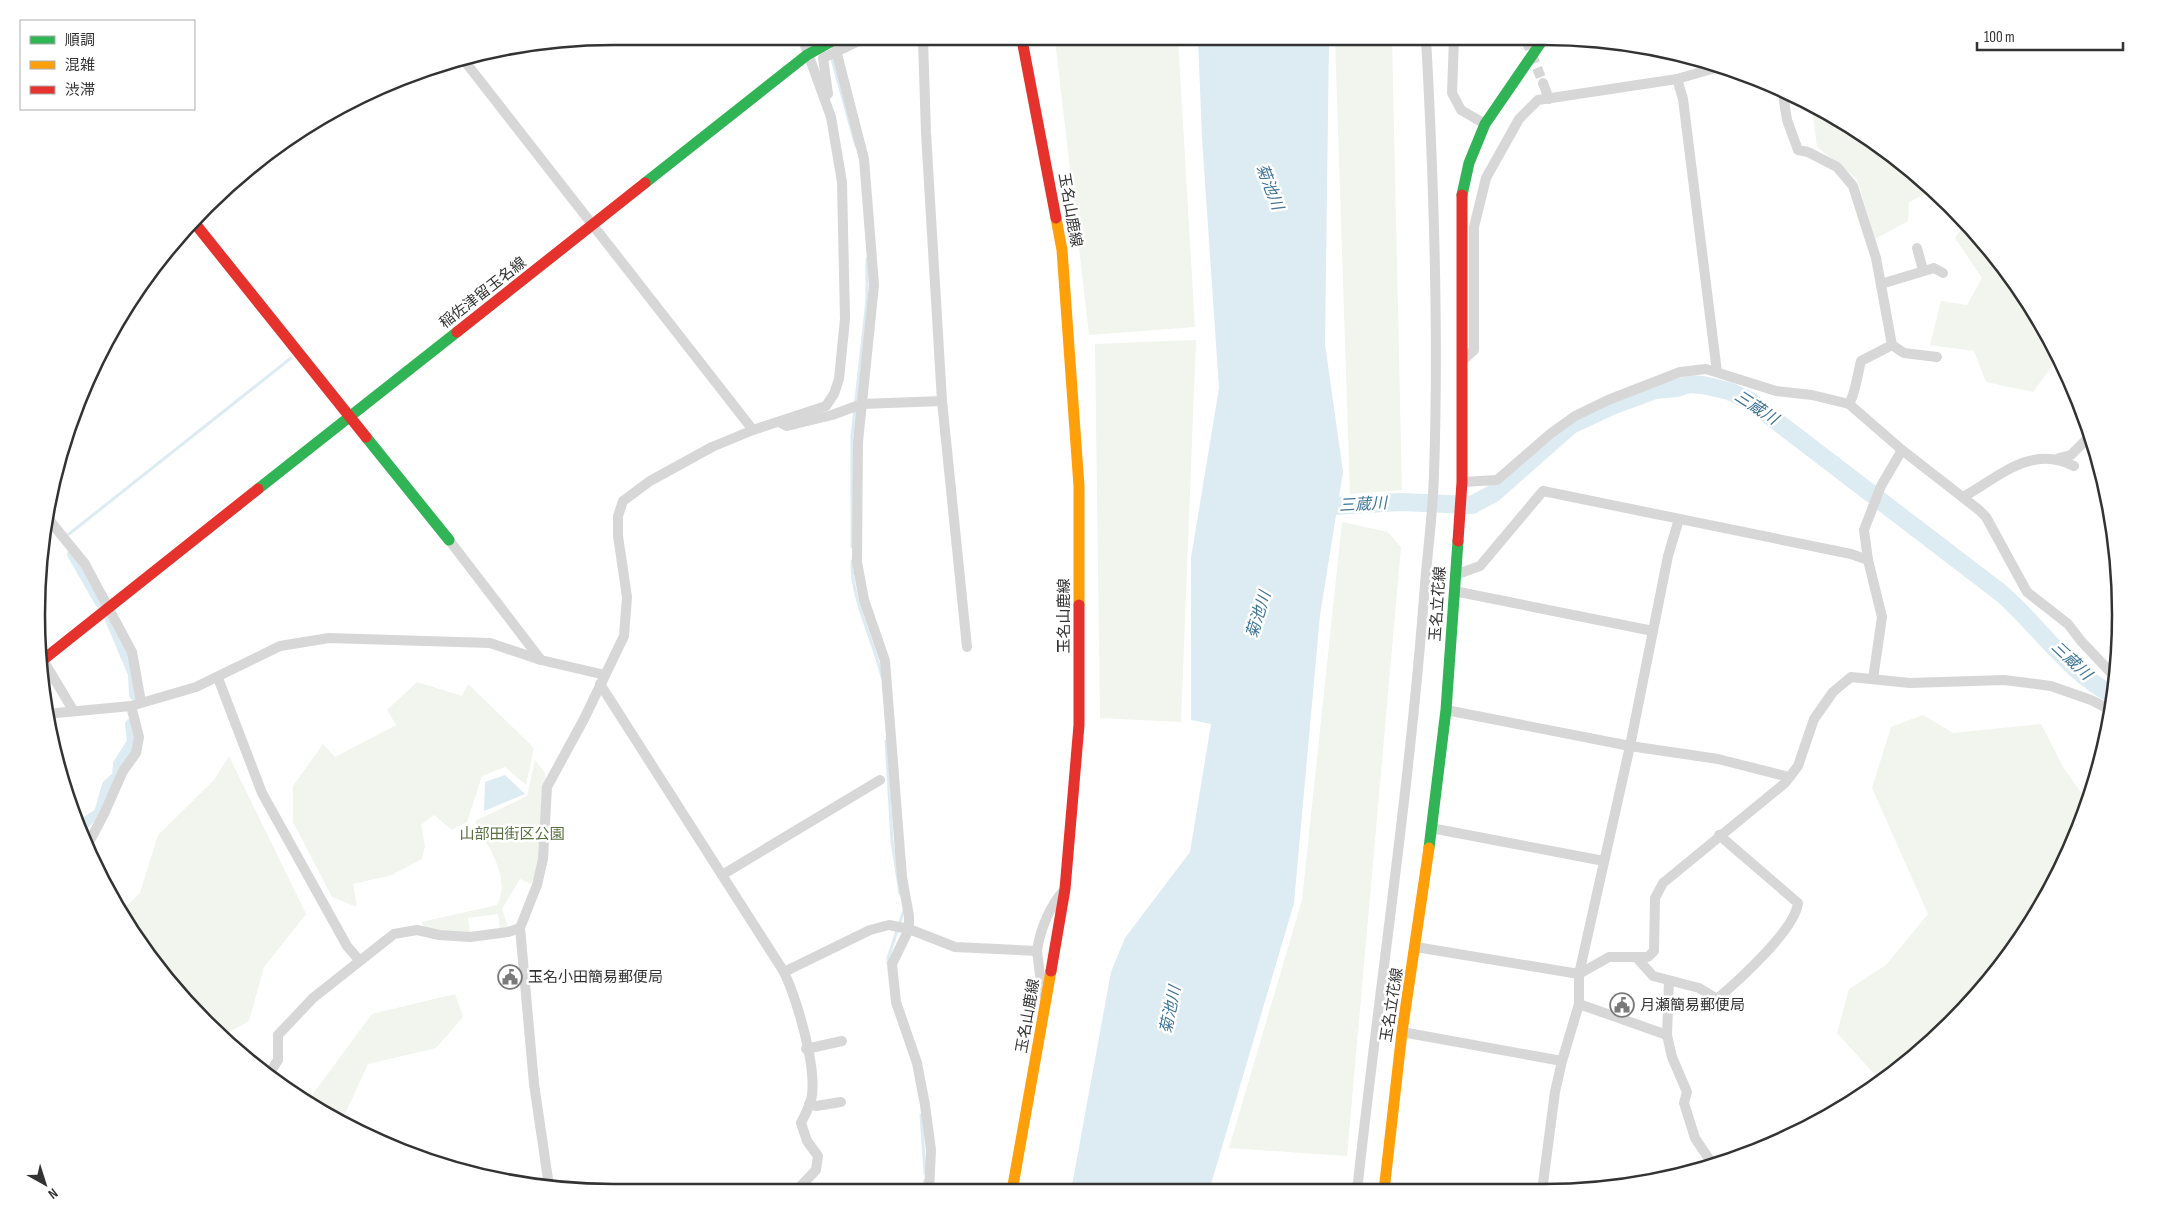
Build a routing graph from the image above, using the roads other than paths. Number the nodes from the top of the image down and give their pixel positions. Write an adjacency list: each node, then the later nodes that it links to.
1 (804, 45): 8 (street)
2 (835, 45): 8 (main road, 稲佐津留玉名線); 15 (street); 28 (street)
3 (923, 45): 27 (street)
4 (1023, 45): 69 (main road, 玉名山鹿線)
5 (1426, 45): 94 (street)
6 (1454, 45): 16 (street)
7 (1539, 45): 16 (main road, 玉名立花線)
8 (807, 55): 15 (street); 17 (main road, 稲佐津留玉名線)
9 (467, 64): 17 (street)
10 (1709, 70): 11 (street)
11 (1676, 79): 13 (street); 26 (street)
12 (1542, 83): 13 (street)
13 (1549, 99): 25 (street)
14 (1784, 99): 22 (street)
15 (831, 117): 31 (street)
16 (1485, 124): 25 (main road, 玉名立花線)
17 (594, 224): 30 (main road, 稲佐津留玉名線); 32 (street)
18 (198, 227): 30 (main road)
19 (1917, 248): 20 (street)
20 (1922, 270): 21 (street); 22 (street)
21 (1943, 273)
22 (1881, 284): 23 (street)
23 (1892, 345): 24 (street); 29 (street)
24 (1937, 357)
25 (1463, 360): 37 (main road, 玉名立花線)
26 (1717, 372): 29 (street); 37 (street)
27 (942, 401): 28 (street); 47 (street)
28 (862, 404): 31 (street); 71 (street)
29 (1849, 404): 34 (street)
30 (350, 418): 41 (main road); 45 (main road, 稲佐津留玉名線)
31 (778, 422): 32 (street)
32 (753, 430): 53 (street)
33 (2085, 441): 35 (street)
34 (1902, 450): 38 (street); 42 (street)
35 (2059, 458): 36 (street); 38 (street)
36 (2074, 466)
37 (1462, 482): 43 (main road, 玉名立花線)
38 (1963, 497): 50 (street)
39 (1679, 519): 42 (street); 43 (street); 46 (street)
40 (53, 524): 45 (street)
41 (449, 540): 49 (street)
42 (1868, 560): 54 (street)
43 (1455, 575): 44 (main road, 玉名立花線)
44 (1454, 591): 46 (street); 59 (main road, 玉名立花線)
45 (109, 606): 48 (main road, 稲佐津留玉名線); 55 (street)
46 (1653, 631): 61 (street)
47 (967, 647)
48 (46, 657)
49 (541, 660): 52 (street); 53 (street)
50 (2109, 671)
51 (48, 672): 58 (street)
52 (218, 678): 55 (street); 75 (street)
53 (602, 679): 68 (street); 70 (street)
54 (1873, 679): 57 (street); 62 (street)
55 (141, 702): 56 (street)
56 (130, 706): 58 (street); 66 (street)
57 (2104, 707)
58 (73, 710): 60 (street)
59 (1446, 710): 61 (street); 64 (main road, 玉名立花線)
60 (54, 713)
61 (1630, 746): 62 (street); 67 (street)
62 (1789, 778): 65 (street)
63 (880, 780): 68 (street)
64 (1431, 828): 67 (street); 72 (main road, 玉名立花線)
65 (1719, 835): 74 (street); 78 (street)
66 (91, 838)
67 (1604, 861): 77 (street)
68 (722, 875): 76 (street)
69 (1065, 889): 73 (street); 79 (main road, 玉名山鹿線)
70 (520, 928): 75 (street); 90 (street)
71 (908, 929): 73 (street); 76 (street); 92 (street)
72 (1416, 947): 77 (street); 81 (main road, 玉名立花線)
73 (1037, 951): 79 (street)
74 (1637, 958): 77 (street); 78 (street)
75 (360, 960): 86 (street)
76 (784, 972): 84 (street)
77 (1579, 974): 80 (street)
78 (1669, 981): 82 (street)
79 (1046, 999): 93 (main road, 玉名山鹿線)
80 (1579, 1004): 82 (street); 85 (street)
81 (1402, 1032): 85 (street); 95 (main road, 玉名立花線)
82 (1667, 1035): 89 (street)
83 (842, 1040): 84 (street)
84 (806, 1049): 88 (street)
85 (1562, 1061): 96 (street)
86 (272, 1069)
87 (841, 1102): 88 (street)
88 (809, 1104): 91 (street)
89 (1709, 1159)
90 (548, 1180)
91 (803, 1184)
92 (929, 1184)
93 (1013, 1184)
94 (1358, 1184)
95 (1385, 1184)
96 (1543, 1184)

